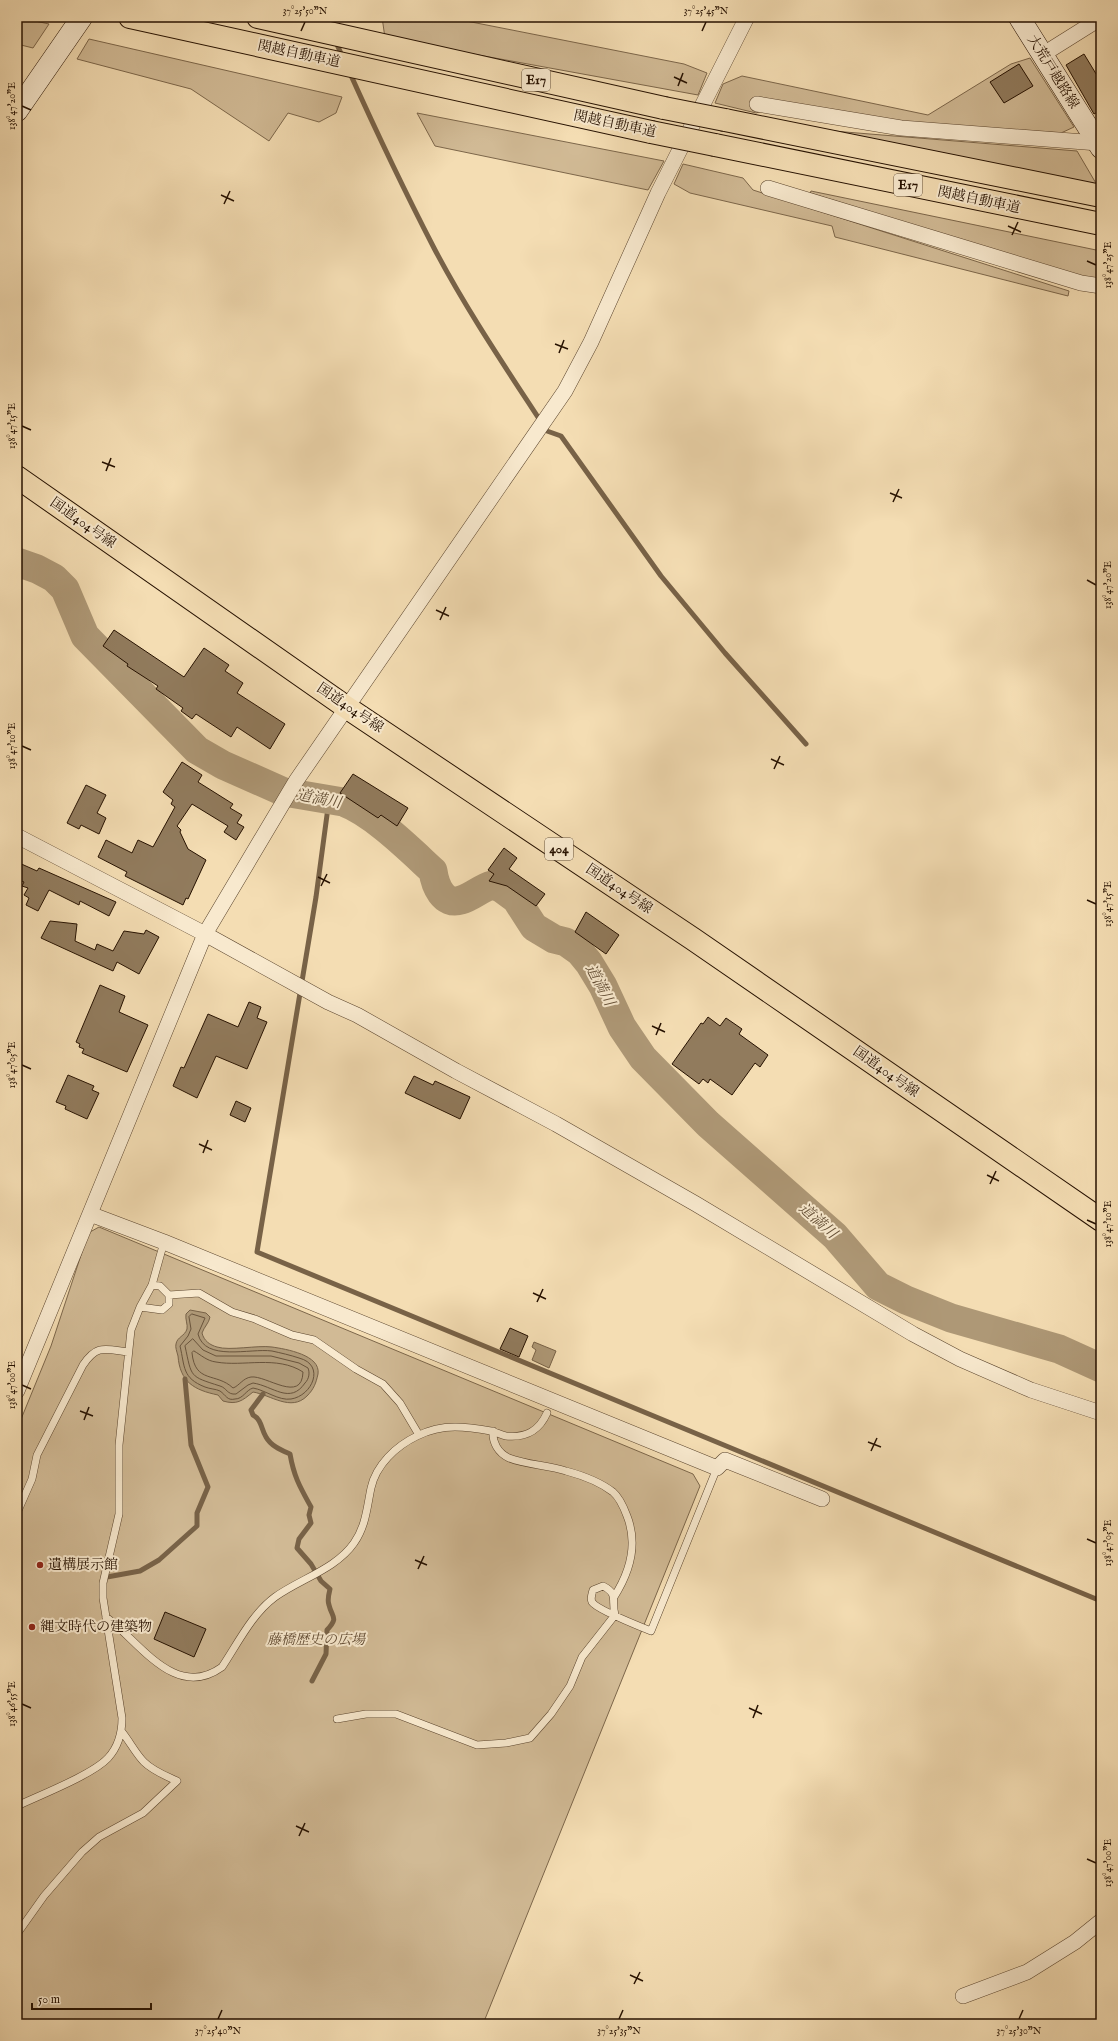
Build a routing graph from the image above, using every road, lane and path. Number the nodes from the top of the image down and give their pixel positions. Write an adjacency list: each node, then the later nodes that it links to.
1 (82, 17): 9 (main road)
2 (130, 17): 13 (highway, 関越自動車道 / E17, bridge)
3 (258, 17): 12 (highway, 関越自動車道 / E17, bridge)
4 (747, 17): 16 (street)
5 (1019, 17): 7 (main road, 大荒戸越路線)
6 (1101, 18): 7 (street)
7 (1042, 54): 10 (main road, 大荒戸越路線)
8 (757, 104): 10 (street)
9 (17, 112)
10 (1100, 146)
11 (768, 188): 14 (street)
12 (1099, 196)
13 (1101, 224)
14 (1101, 286)
15 (17, 477): 16 (highway, 国道404号線 / 404)
16 (346, 707): 18 (street); 20 (highway, 国道404号線 / 404)
17 (17, 836): 18 (street)
18 (205, 934): 19 (street); 28 (street)
19 (90, 1214): 21 (street); 26 (street)
20 (1101, 1220)
21 (164, 1242): 22 (lane); 31 (street)
22 (152, 1284): 23 (lane); 24 (lane)
23 (170, 1295): 24 (lane); 30 (lane)
24 (140, 1307): 25 (lane)
25 (128, 1352): 33 (lane); 36 (lane)
26 (17, 1391)
27 (547, 1413): 29 (lane)
28 (1101, 1413)
29 (493, 1431): 30 (lane); 34 (lane)
30 (419, 1435): 36 (lane)
31 (716, 1468): 32 (street); 35 (lane)
32 (822, 1499)
33 (17, 1513)
34 (614, 1597): 35 (lane); 35 (lane)
35 (615, 1614): 37 (lane)
36 (106, 1617): 38 (lane)
37 (337, 1719)
38 (122, 1732): 39 (lane); 41 (lane)
39 (17, 1806)
40 (1101, 1921): 42 (street)
41 (17, 1934)
42 (963, 1996)

